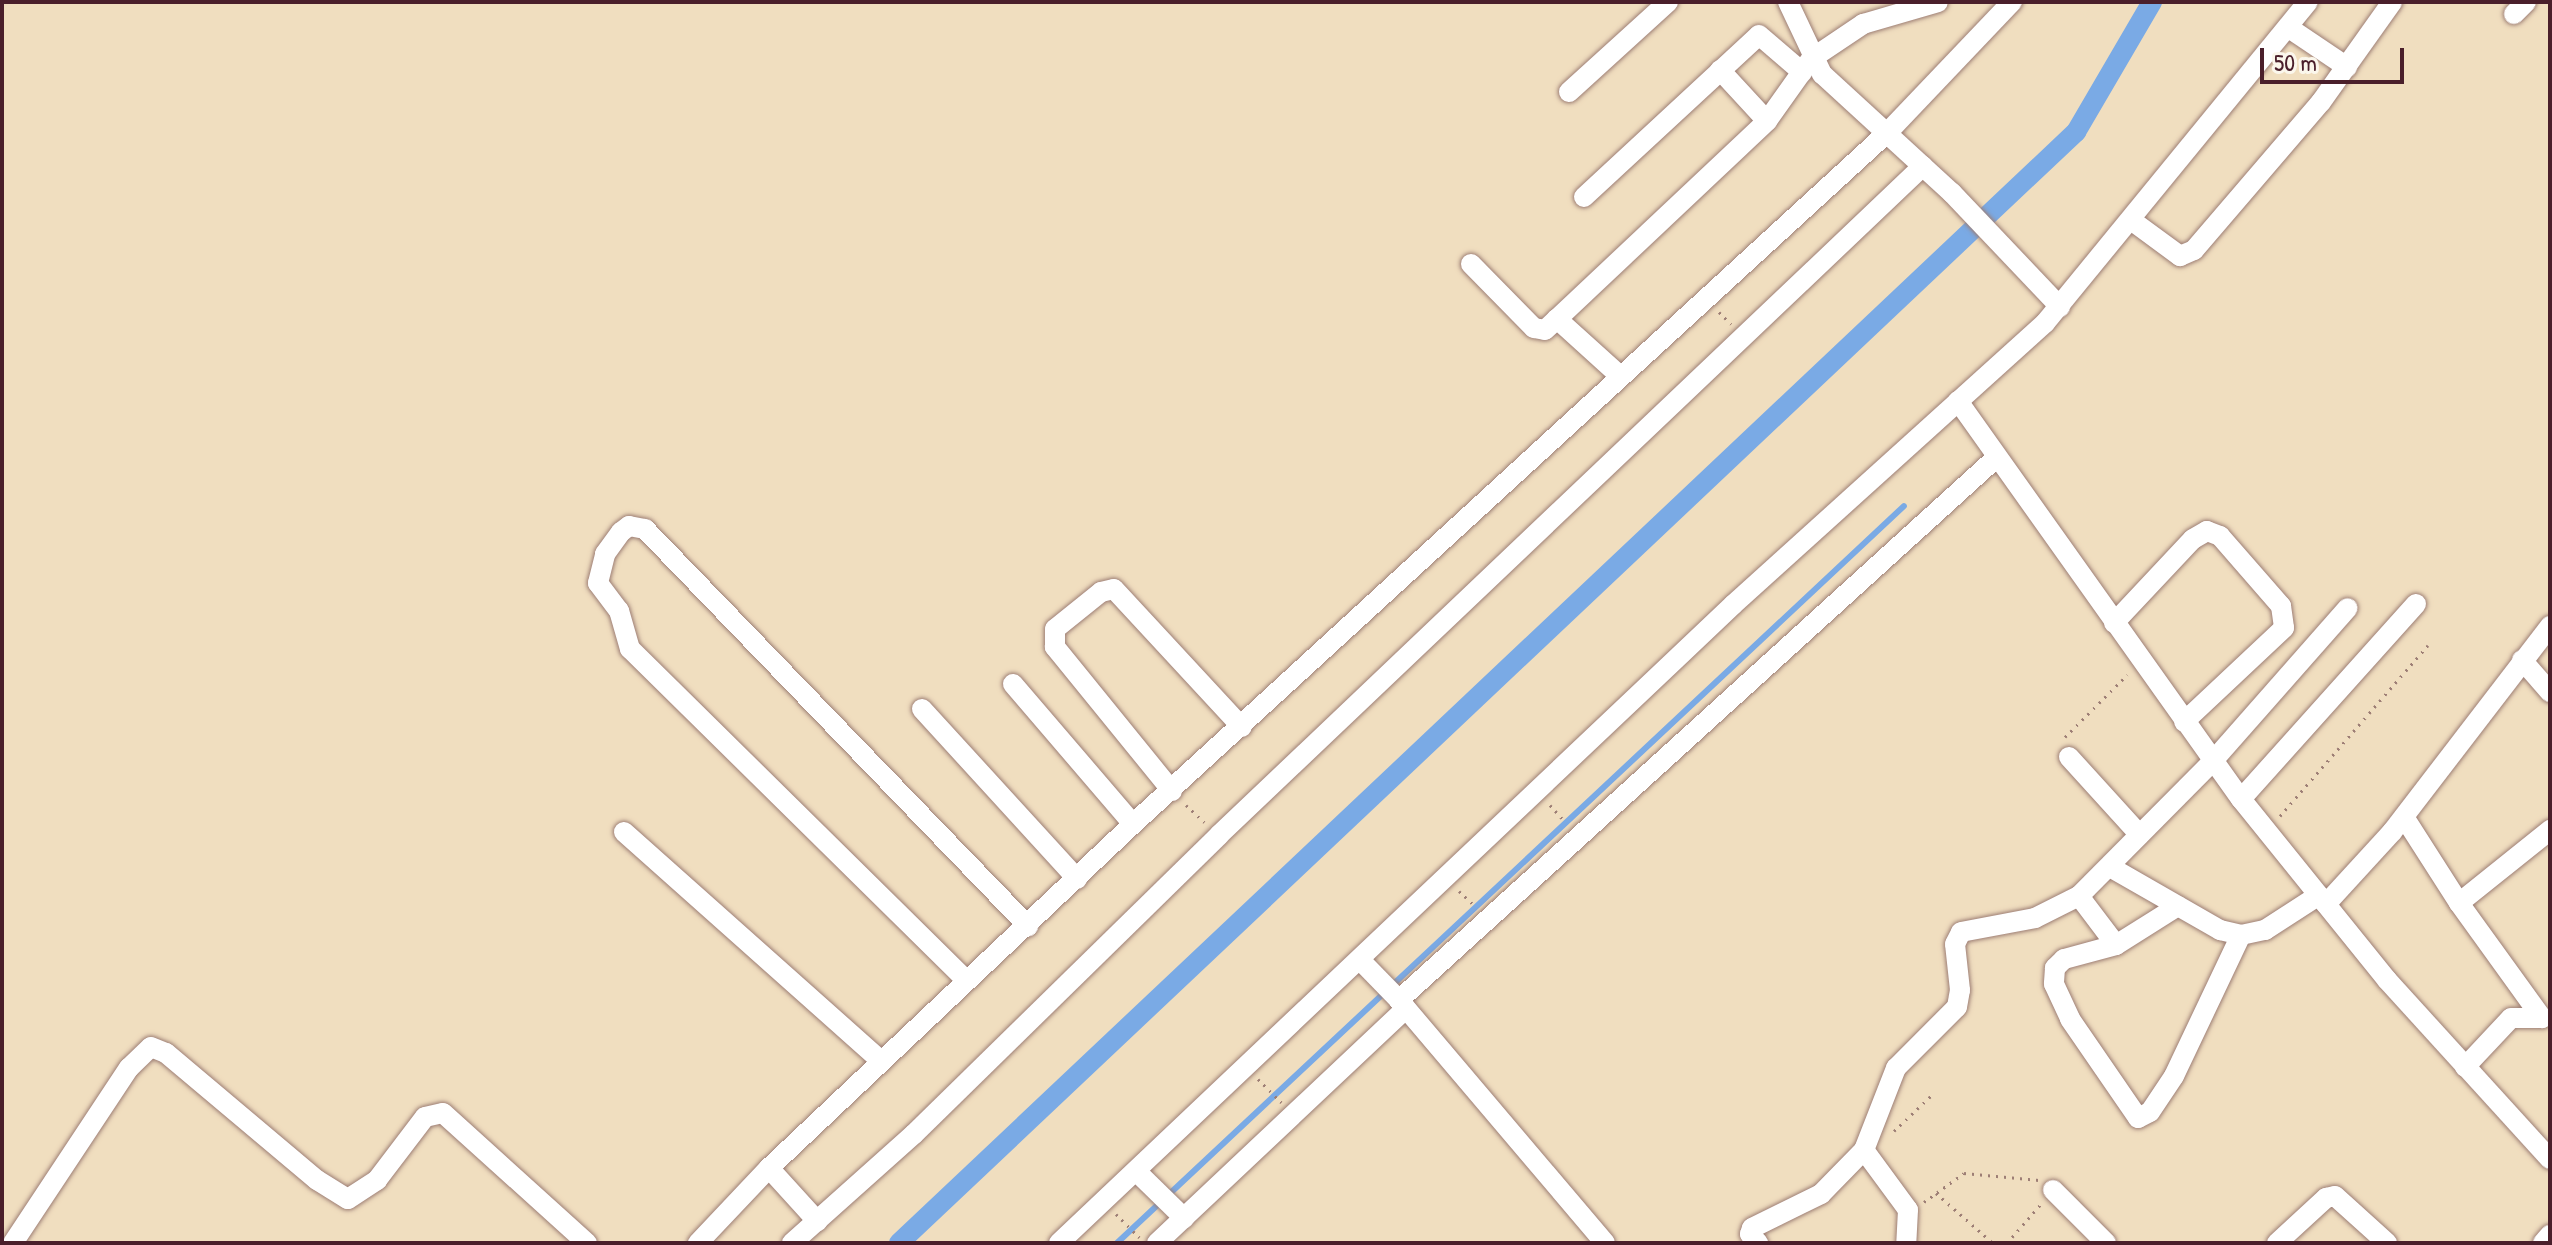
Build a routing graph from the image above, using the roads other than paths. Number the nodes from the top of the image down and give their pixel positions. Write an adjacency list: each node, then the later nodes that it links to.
1 (1668, 2): 11 (street)
2 (1788, 2): 8 (street)
3 (1938, 2): 8 (street)
4 (2012, 2): 13 (street)
5 (2308, 2): 7 (street)
6 (2392, 2): 9 (street)
7 (2289, 28): 9 (street); 16 (street)
8 (1806, 66): 10 (street); 12 (street); 13 (street)
9 (2347, 67): 16 (street)
10 (1720, 70): 12 (street); 15 (street)
11 (1569, 92)
12 (1767, 121): 19 (street)
13 (1888, 132): 14 (street); 20 (street)
14 (1923, 166): 18 (street); 62 (street)
15 (1584, 197)
16 (2131, 220): 18 (street)
17 (1471, 264): 19 (street)
18 (2060, 307): 21 (street)
19 (1557, 319): 20 (street)
20 (1619, 375): 32 (street)
21 (1958, 401): 22 (street); 51 (street)
22 (1996, 458): 25 (street); 53 (street)
23 (2416, 604): 36 (street)
24 (2348, 608): 34 (street)
25 (2114, 623): 31 (street); 31 (street)
26 (2550, 626): 27 (street)
27 (2522, 660): 29 (street); 37 (street)
28 (1013, 684): 38 (street)
29 (2550, 692)
30 (922, 709): 43 (street)
31 (2184, 722): 34 (street)
32 (1242, 727): 35 (street); 35 (street)
33 (2069, 757): 41 (street)
34 (2212, 762): 36 (street); 41 (street)
35 (1176, 795): 38 (street)
36 (2241, 799): 45 (street)
37 (2404, 817): 45 (street); 46 (street)
38 (1133, 824): 43 (street)
39 (2550, 830): 46 (street)
40 (624, 832): 54 (street)
41 (2140, 835): 42 (street)
42 (2110, 867): 44 (street); 47 (street)
43 (1077, 879): 48 (street)
44 (2079, 896): 50 (street); 56 (street)
45 (2322, 900): 49 (street); 55 (street)
46 (2459, 903): 55 (street)
47 (2178, 906): 49 (street); 50 (street)
48 (1028, 926): 52 (street); 52 (street)
49 (2241, 935): 50 (street)
50 (2116, 945)
51 (1361, 961): 53 (street); 59 (street)
52 (966, 980): 54 (street)
53 (1402, 1004): 61 (street); 70 (street)
54 (881, 1061): 58 (street)
55 (2465, 1067): 57 (street)
56 (1866, 1153): 71 (street); 72 (street)
57 (2550, 1159)
58 (769, 1168): 62 (street); 67 (street)
59 (1137, 1172): 61 (street); 69 (street)
60 (2053, 1190): 73 (street)
61 (1179, 1214): 64 (street)
62 (817, 1221): 68 (street)
63 (2550, 1235): 76 (street)
64 (1149, 1241)
65 (13, 1243): 66 (street)
66 (587, 1243)
67 (698, 1243)
68 (792, 1243)
69 (1059, 1243)
70 (1605, 1243)
71 (1758, 1243)
72 (1906, 1243)
73 (2106, 1243)
74 (2277, 1243): 75 (street)
75 (2387, 1243)
76 (2543, 1243)

